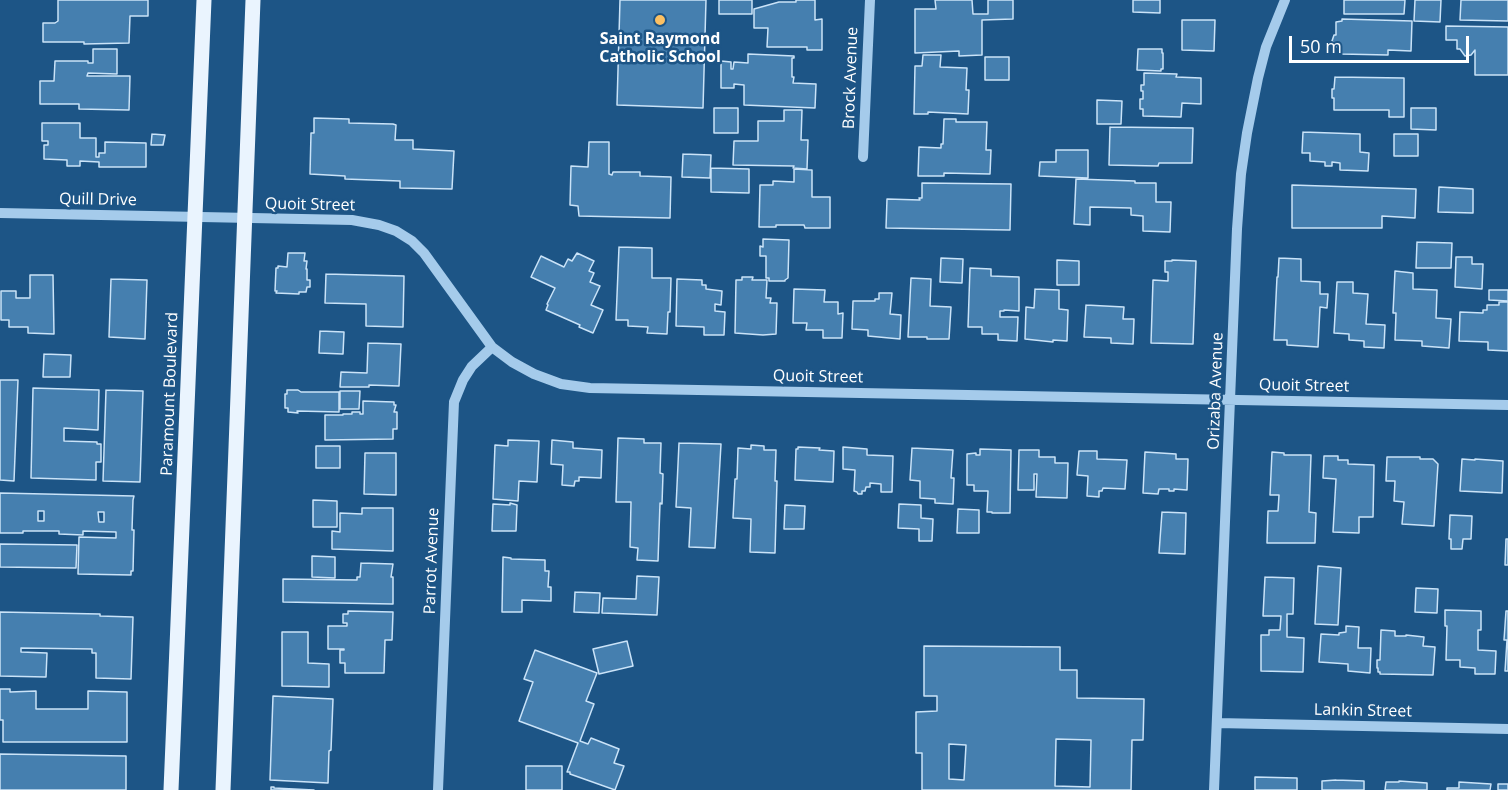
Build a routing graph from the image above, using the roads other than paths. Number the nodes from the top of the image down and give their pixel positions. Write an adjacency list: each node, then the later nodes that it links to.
1 (204, 0): 7 (main road, Paramount Boulevard)
2 (253, 0): 8 (main road)
3 (870, 0): 5 (street, Brock Avenue)
4 (1285, 0): 10 (street, Orizaba Avenue)
5 (863, 157)
6 (0, 213): 7 (street, Quill Drive)
7 (196, 217): 8 (street, Quoit Street); 14 (main road, Paramount Boulevard)
8 (245, 218): 9 (street, Quoit Street); 15 (main road)
9 (492, 347): 10 (street, Quoit Street); 16 (street, Parrot Avenue)
10 (1230, 400): 11 (street, Quoit Street); 12 (street, Orizaba Avenue)
11 (1508, 405)
12 (1216, 723): 13 (street, Lankin Street); 17 (street, Orizaba Avenue)
13 (1508, 729)
14 (171, 790)
15 (223, 790)
16 (438, 790)
17 (1214, 790)

